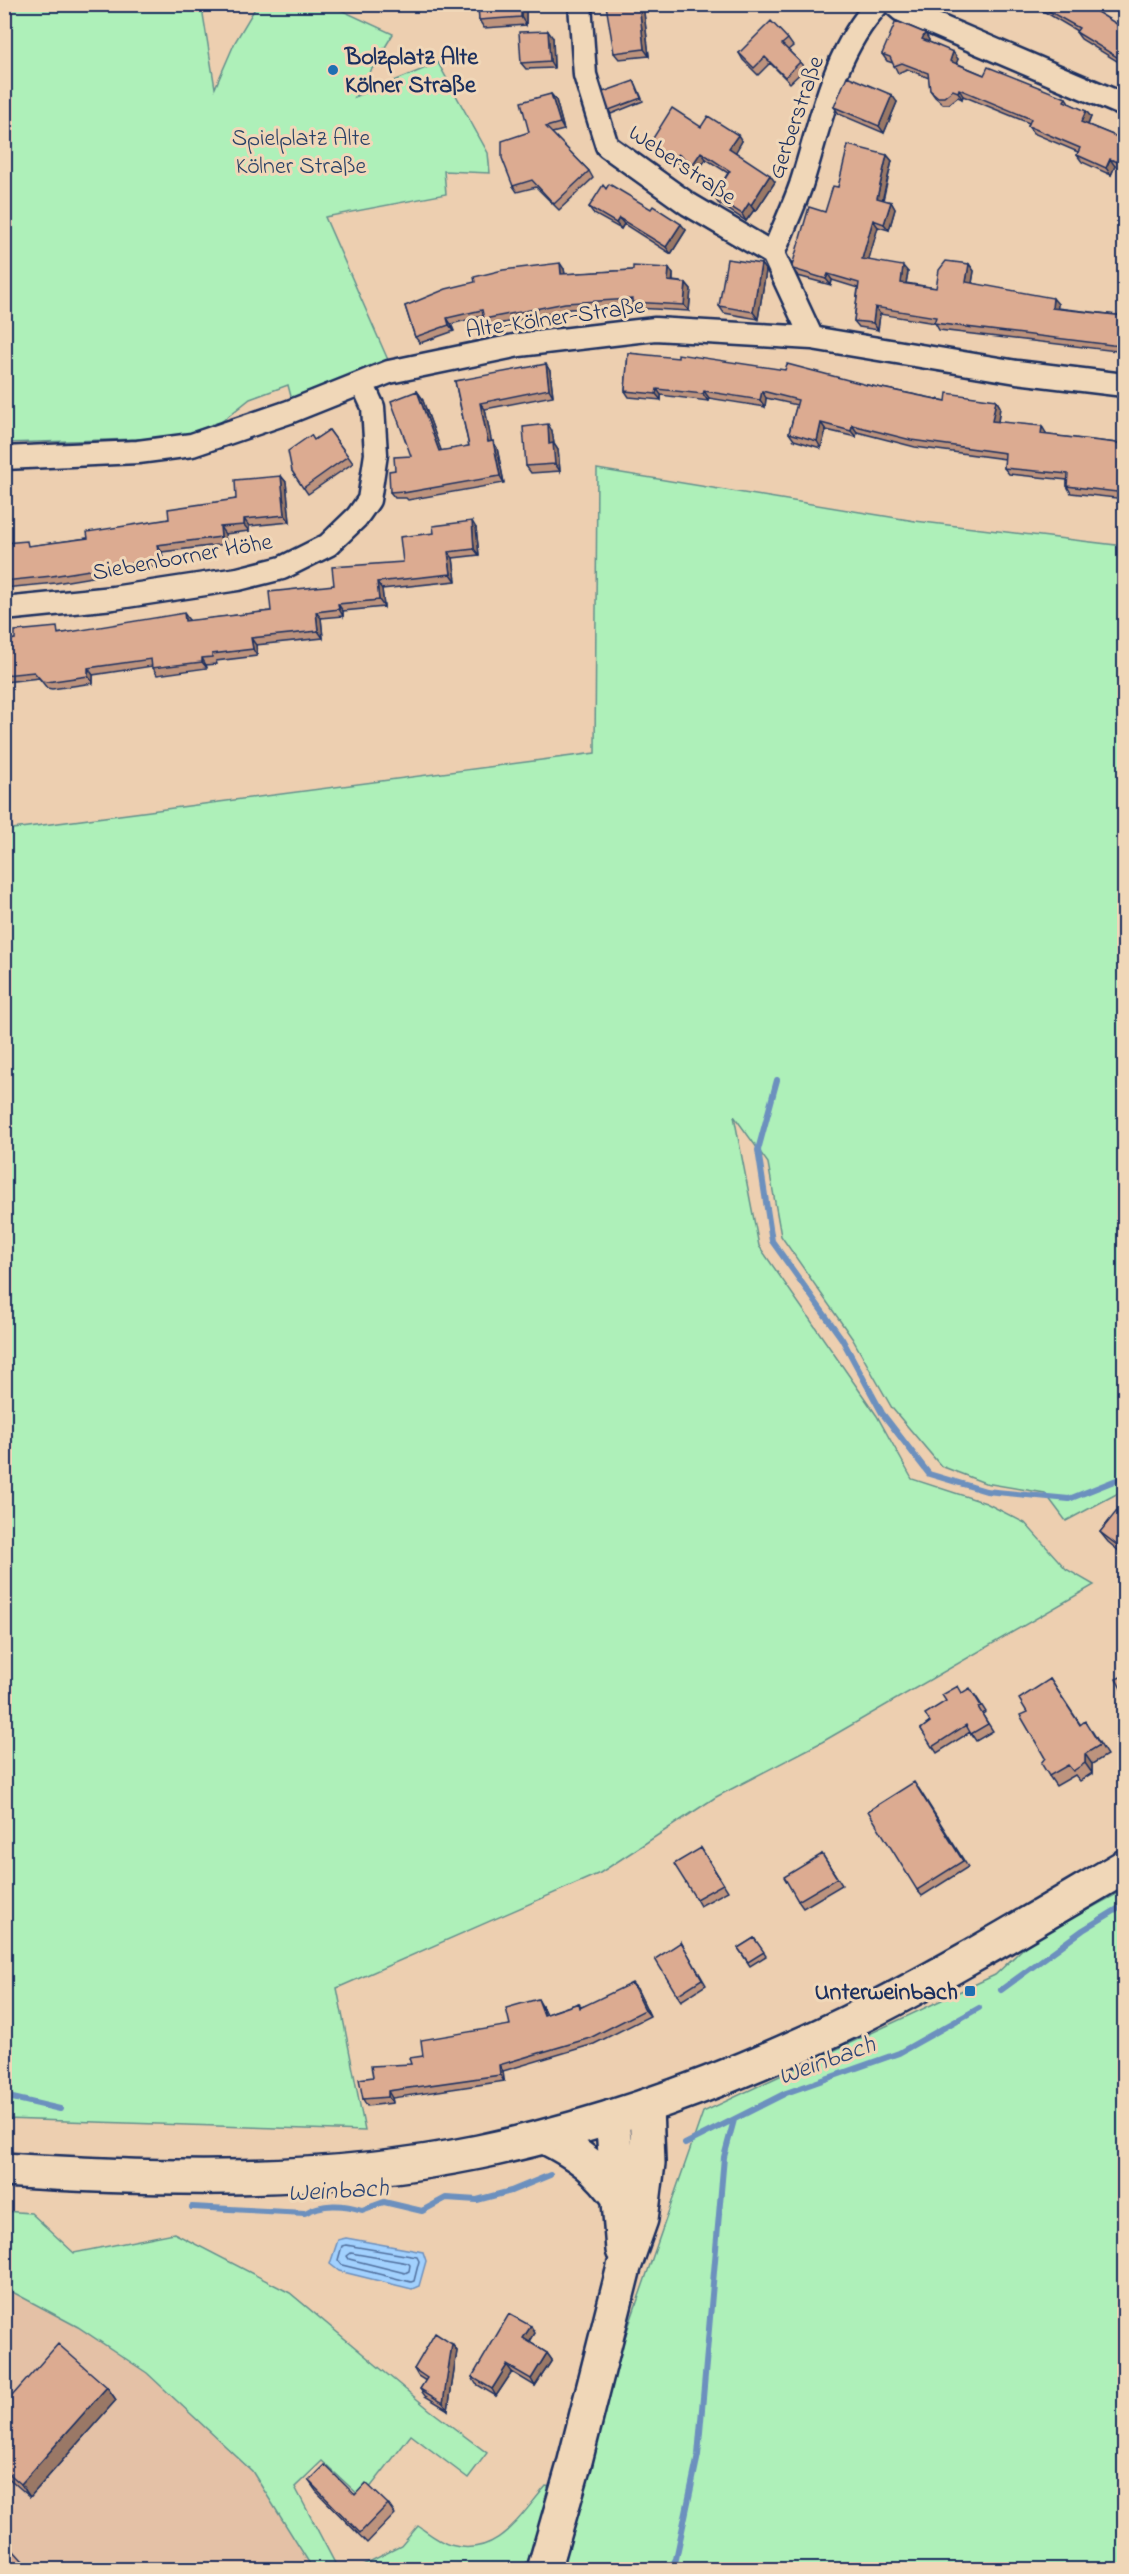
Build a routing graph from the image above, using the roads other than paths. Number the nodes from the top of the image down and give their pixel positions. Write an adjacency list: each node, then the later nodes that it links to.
1 (580, 4): 5 (street, Weberstraße)
2 (878, 4): 5 (street, Gerberstraße)
3 (894, 4): 4 (street)
4 (1125, 105)
5 (773, 254): 6 (street)
6 (812, 338): 7 (street, Alte-Kölner-Straße); 8 (street, Alte-Kölner-Straße)
7 (362, 382): 9 (street, Alte-Kölner-Straße); 10 (street, Siebenborner Höhe)
8 (1125, 385)
9 (4, 458)
10 (4, 609)
11 (1125, 1867): 12 (main road)
12 (646, 2106): 13 (main road); 17 (main road)
13 (612, 2117): 14 (main road); 16 (main road)
14 (545, 2136): 15 (main road); 16 (main road)
15 (4, 2170)
16 (620, 2199): 17 (main road)
17 (624, 2267): 18 (main road)
18 (544, 2570)

